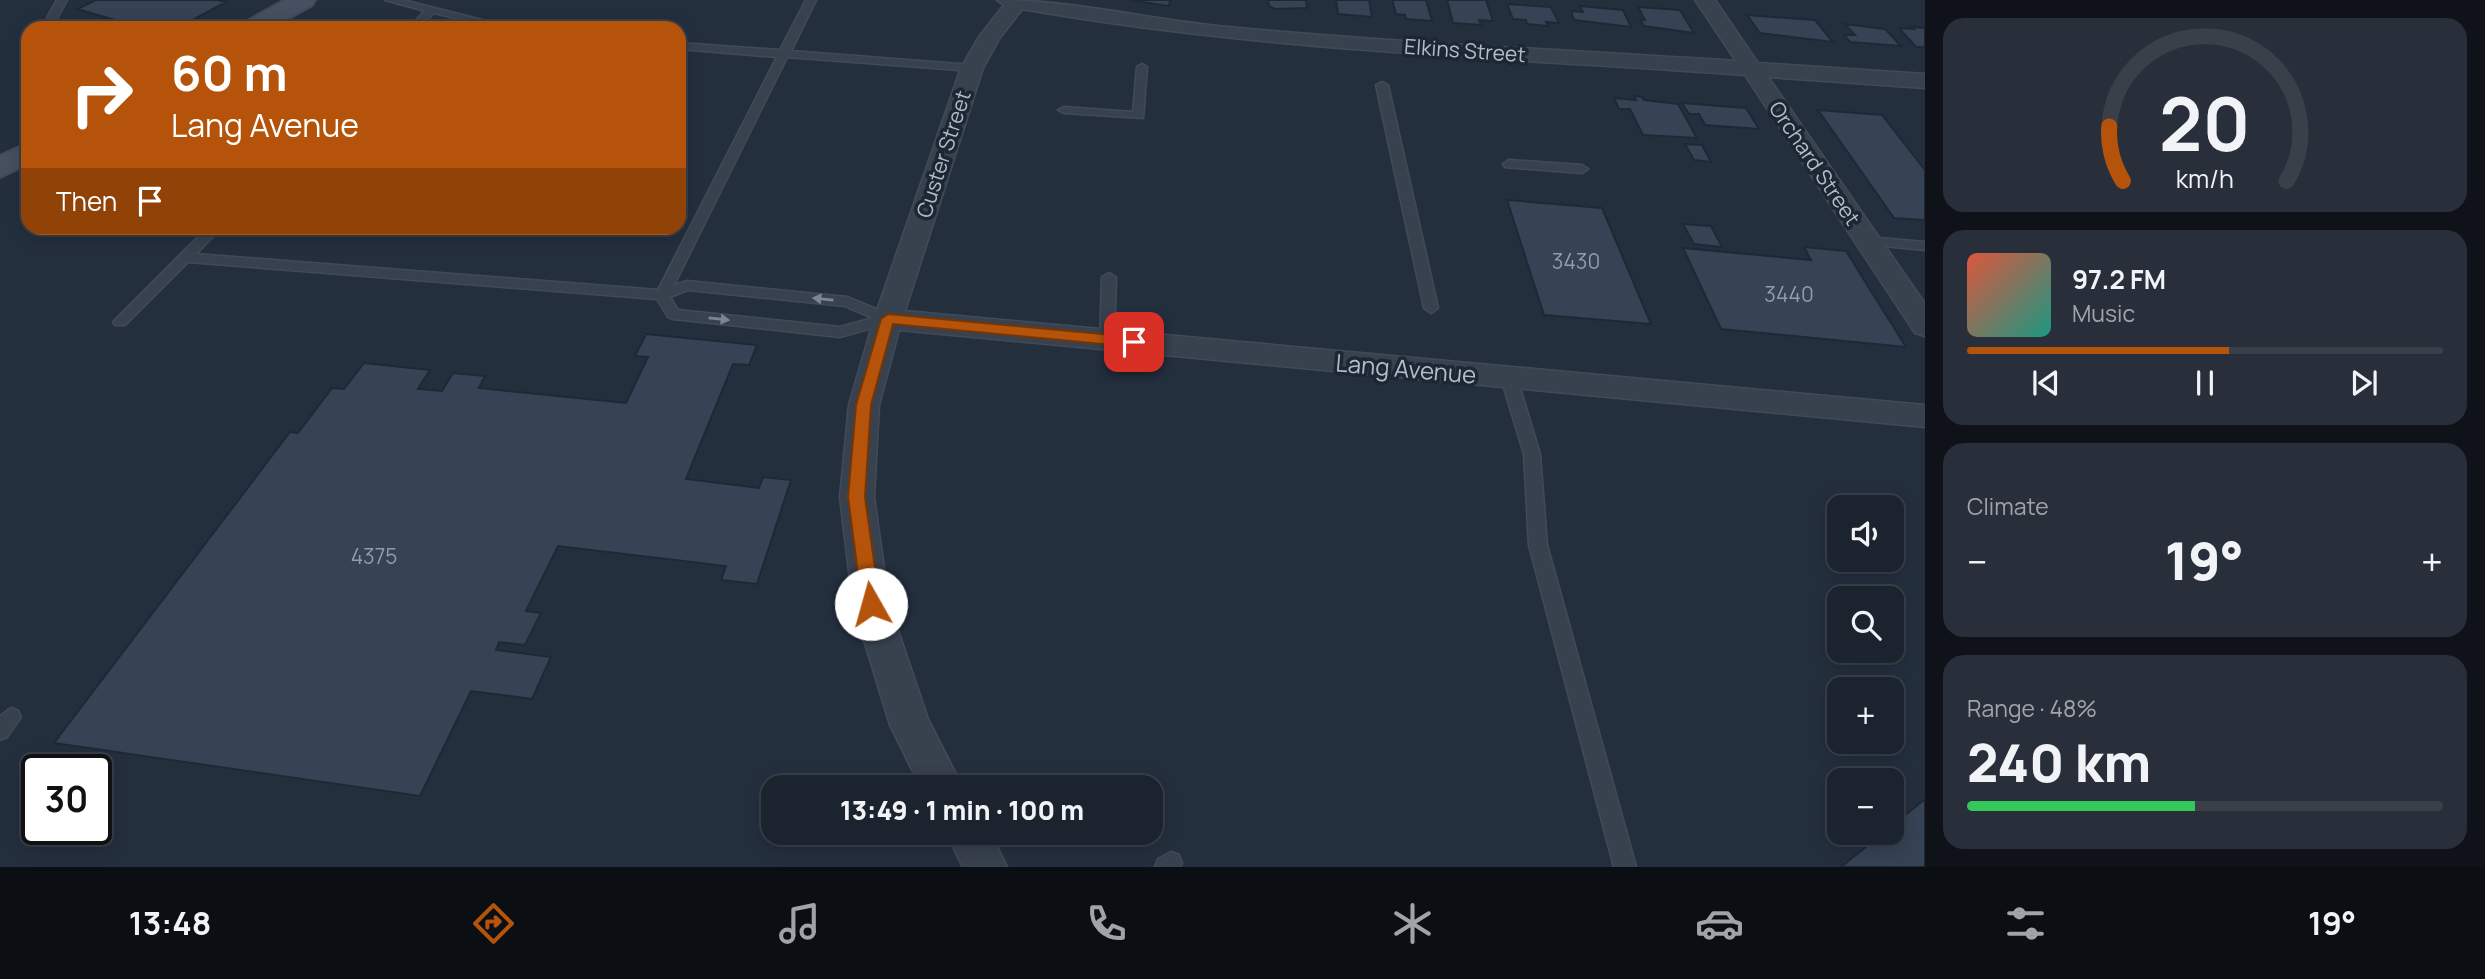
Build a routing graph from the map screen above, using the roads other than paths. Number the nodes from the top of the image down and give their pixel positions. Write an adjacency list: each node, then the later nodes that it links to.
1 (62, 0): 8 (lane)
2 (303, 0): 9 (street)
3 (390, 0): 7 (lane)
4 (811, 0): 13 (lane)
5 (1705, 0): 16 (street, Orchard Street)
6 (1015, 1): 15 (street, Custer Street); 16 (street, Elkins Street)
7 (431, 10): 10 (lane); 11 (lane)
8 (54, 21)
9 (266, 21)
10 (420, 21)
11 (479, 21)
12 (686, 47): 13 (lane)
13 (784, 54): 15 (lane); 29 (lane)
14 (1142, 67): 19 (lane)
15 (972, 68): 31 (street, Custer Street)
16 (1753, 70): 17 (street, Elkins Street); 25 (street, Orchard Street)
17 (1925, 81)
18 (1382, 85): 30 (lane)
19 (1064, 110)
20 (21, 156): 22 (street)
21 (1509, 164): 23 (lane)
22 (0, 167)
23 (1582, 169)
24 (208, 235): 27 (lane)
25 (1868, 241): 26 (lane); 33 (street, Orchard Street)
26 (1925, 246)
27 (185, 257): 29 (lane); 32 (lane)
28 (1109, 277): 34 (lane)
29 (662, 295): 31 (lane, one-way to 29); 31 (lane, one-way to 31)
30 (1431, 308)
31 (888, 319): 34 (street, Lang Avenue); 39 (street, Custer Street)
32 (120, 321)
33 (1925, 326)
34 (1107, 340): 35 (street, Lang Avenue)
35 (1509, 378): 36 (street, Lang Avenue); 42 (lane)
36 (1925, 416)
37 (0, 715): 38 (lane)
38 (0, 731)
39 (936, 775)
40 (974, 845): 41 (street)
41 (986, 867)
42 (1625, 867)

